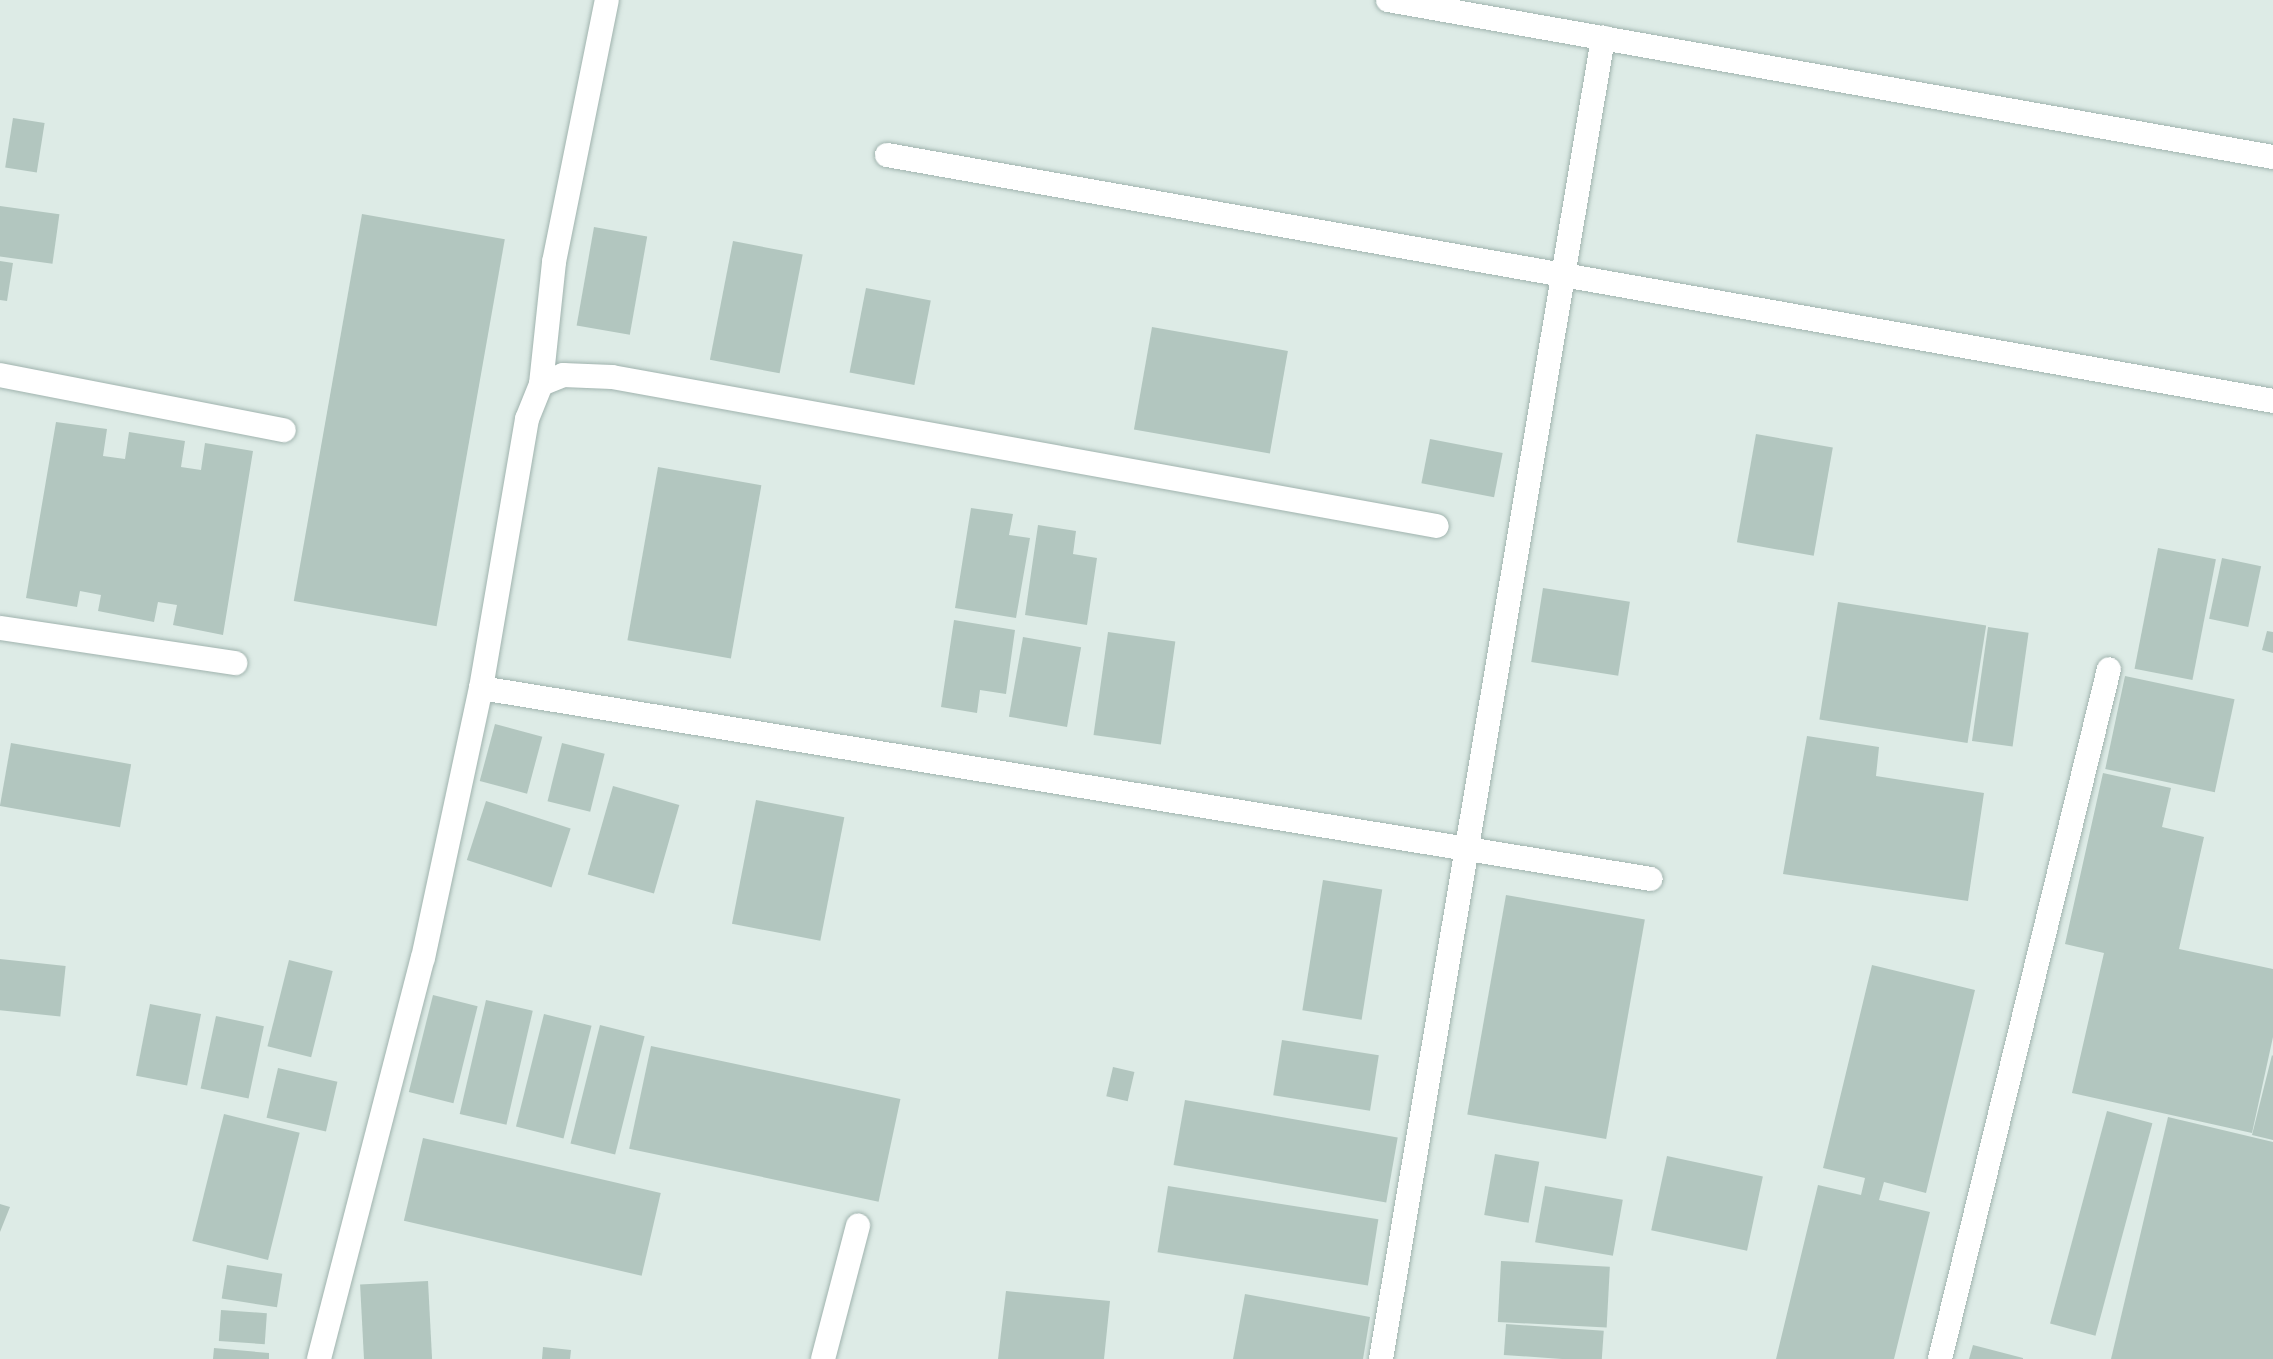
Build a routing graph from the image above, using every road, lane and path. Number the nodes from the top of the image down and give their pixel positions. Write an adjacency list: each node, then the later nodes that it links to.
1 (607, 0): 8 (street)
2 (1388, 0): 3 (street)
3 (1603, 38): 5 (street); 6 (street)
4 (887, 155): 6 (street)
5 (2273, 157)
6 (1561, 275): 9 (street); 16 (street)
7 (0, 375): 10 (street)
8 (541, 384): 11 (street); 15 (street)
9 (2273, 401)
10 (284, 430)
11 (1437, 526)
12 (0, 628): 13 (street)
13 (235, 663)
14 (2109, 669): 22 (street)
15 (481, 688): 16 (street); 19 (street)
16 (1462, 847): 17 (street); 21 (street)
17 (1651, 879)
18 (858, 1226): 20 (street)
19 (319, 1359)
20 (823, 1359)
21 (1381, 1359)
22 (1940, 1359)

